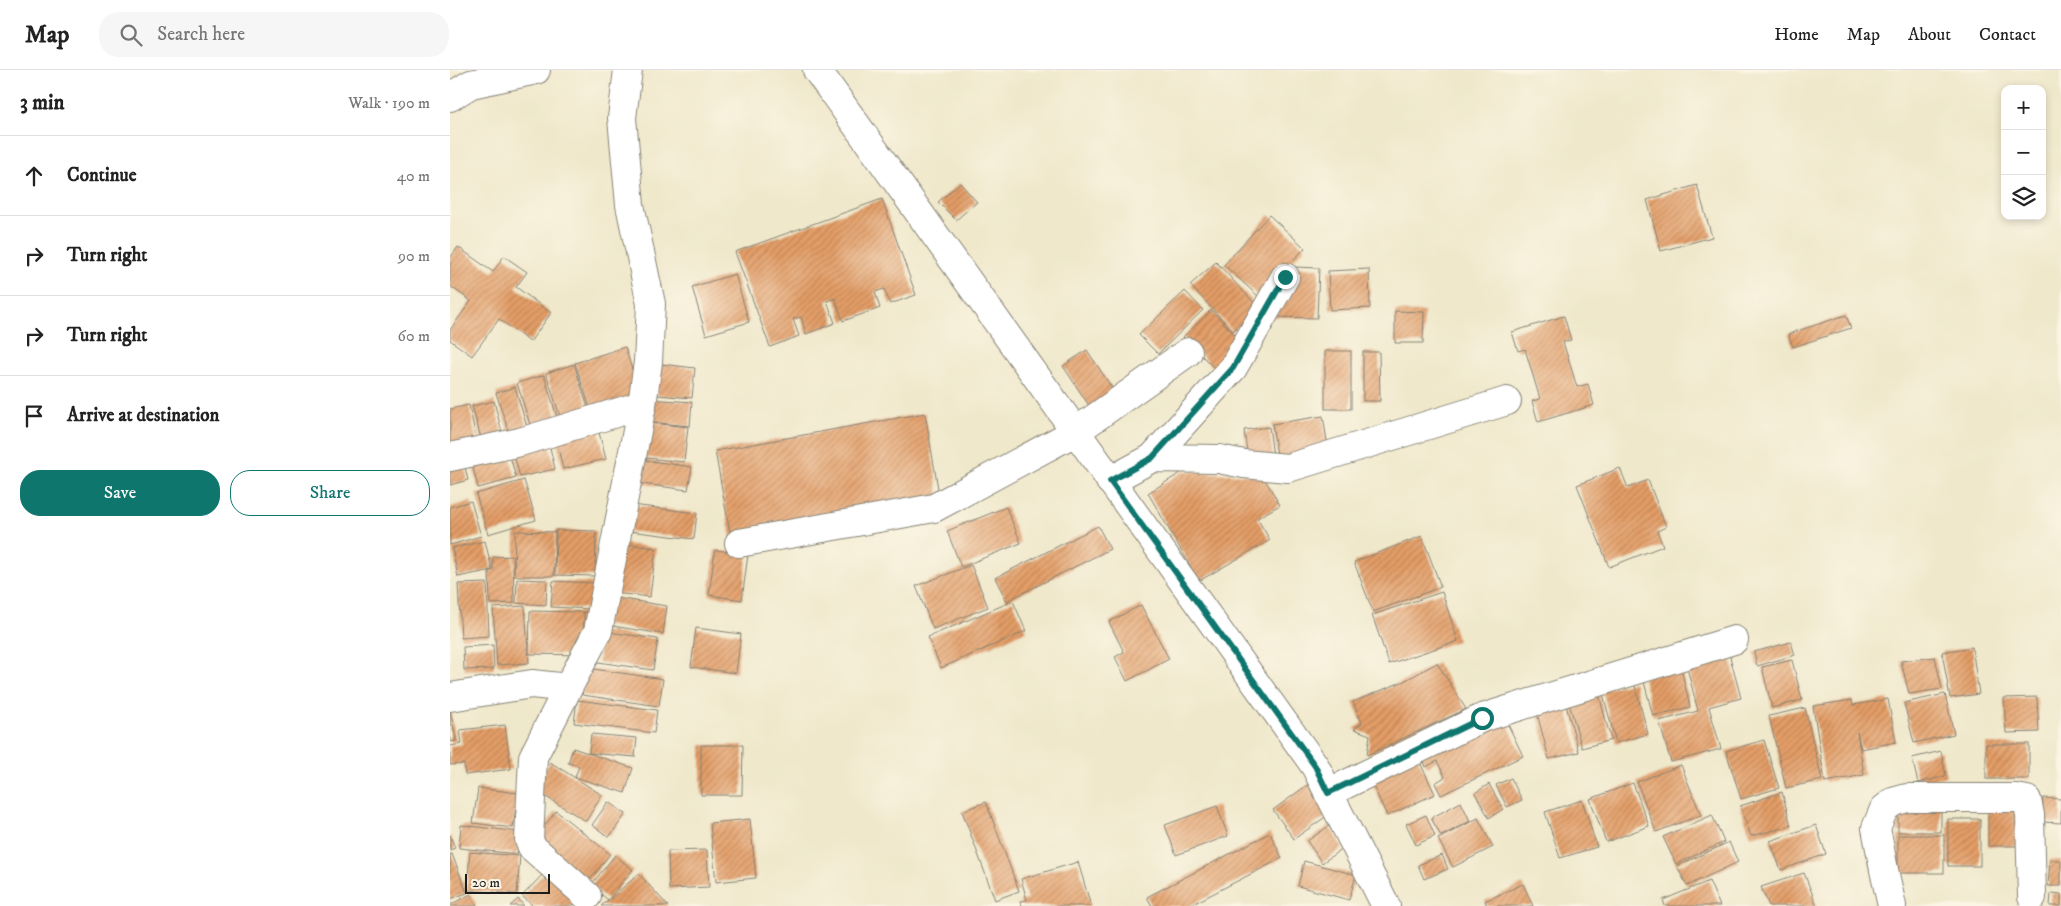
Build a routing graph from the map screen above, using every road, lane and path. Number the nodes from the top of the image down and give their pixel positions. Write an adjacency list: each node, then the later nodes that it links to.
1 (536, 70): 4 (street)
2 (628, 70): 8 (street)
3 (816, 70): 9 (street)
4 (450, 97)
5 (1285, 277): 11 (street)
6 (1188, 352): 9 (street)
7 (1507, 400): 11 (street)
8 (642, 405): 10 (street); 15 (street)
9 (1075, 432): 12 (street); 13 (street)
10 (450, 456)
11 (1152, 458): 12 (street)
12 (1110, 481): 17 (street)
13 (739, 543)
14 (1734, 640): 17 (street)
15 (568, 688): 16 (street); 18 (street)
16 (450, 697)
17 (1328, 793): 20 (street)
18 (587, 896)
19 (2032, 897): 21 (street)
20 (1386, 906)
21 (1892, 906)

